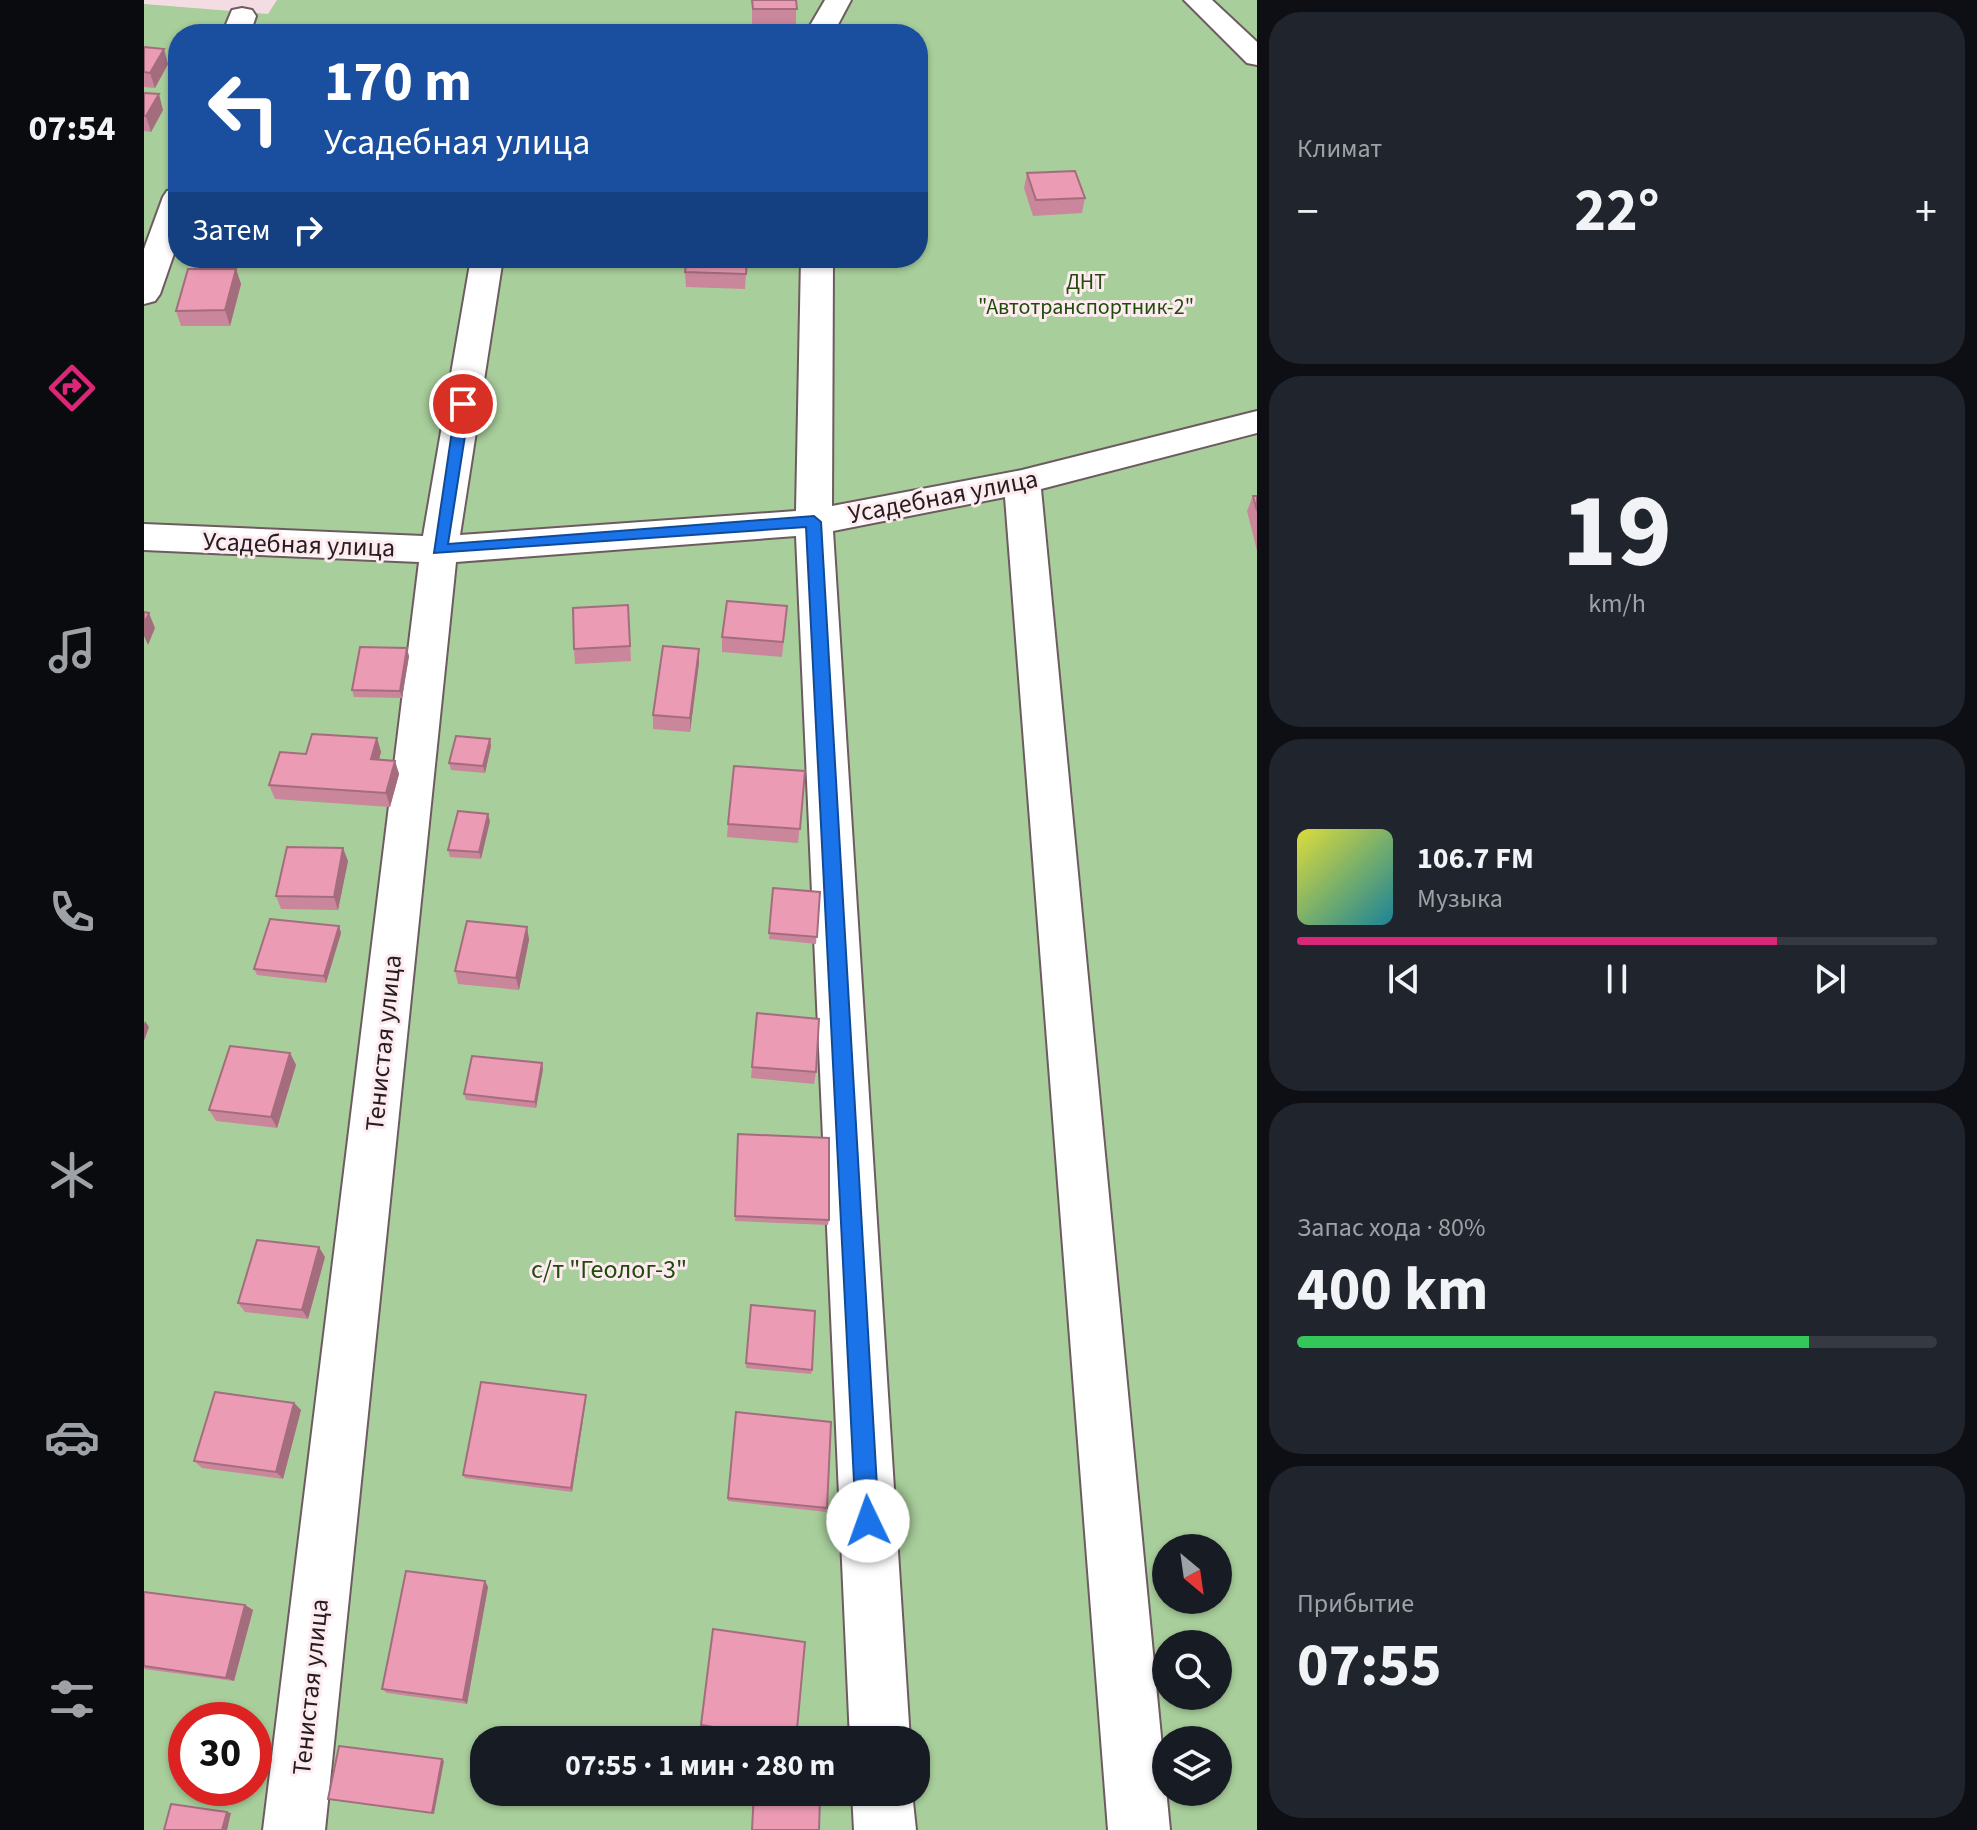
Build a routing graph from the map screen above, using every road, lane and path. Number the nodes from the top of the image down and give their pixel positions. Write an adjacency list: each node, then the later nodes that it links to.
1 (838, 0): 3 (street)
2 (1197, 0): 4 (street)
3 (825, 24)
4 (1257, 57)
5 (168, 226): 8 (street)
6 (485, 268): 13 (street, Тенистая улица)
7 (817, 268): 11 (street)
8 (144, 294)
9 (1257, 422): 10 (street, Усадебная улица)
10 (1022, 482): 11 (street, Усадебная улица); 18 (street)
11 (814, 522): 13 (street, Усадебная улица); 14 (street)
12 (144, 537): 13 (street, Усадебная улица)
13 (439, 550): 16 (street, Тенистая улица)
14 (879, 1726)
15 (883, 1806): 17 (street)
16 (294, 1830)
17 (885, 1830)
18 (1139, 1830)

